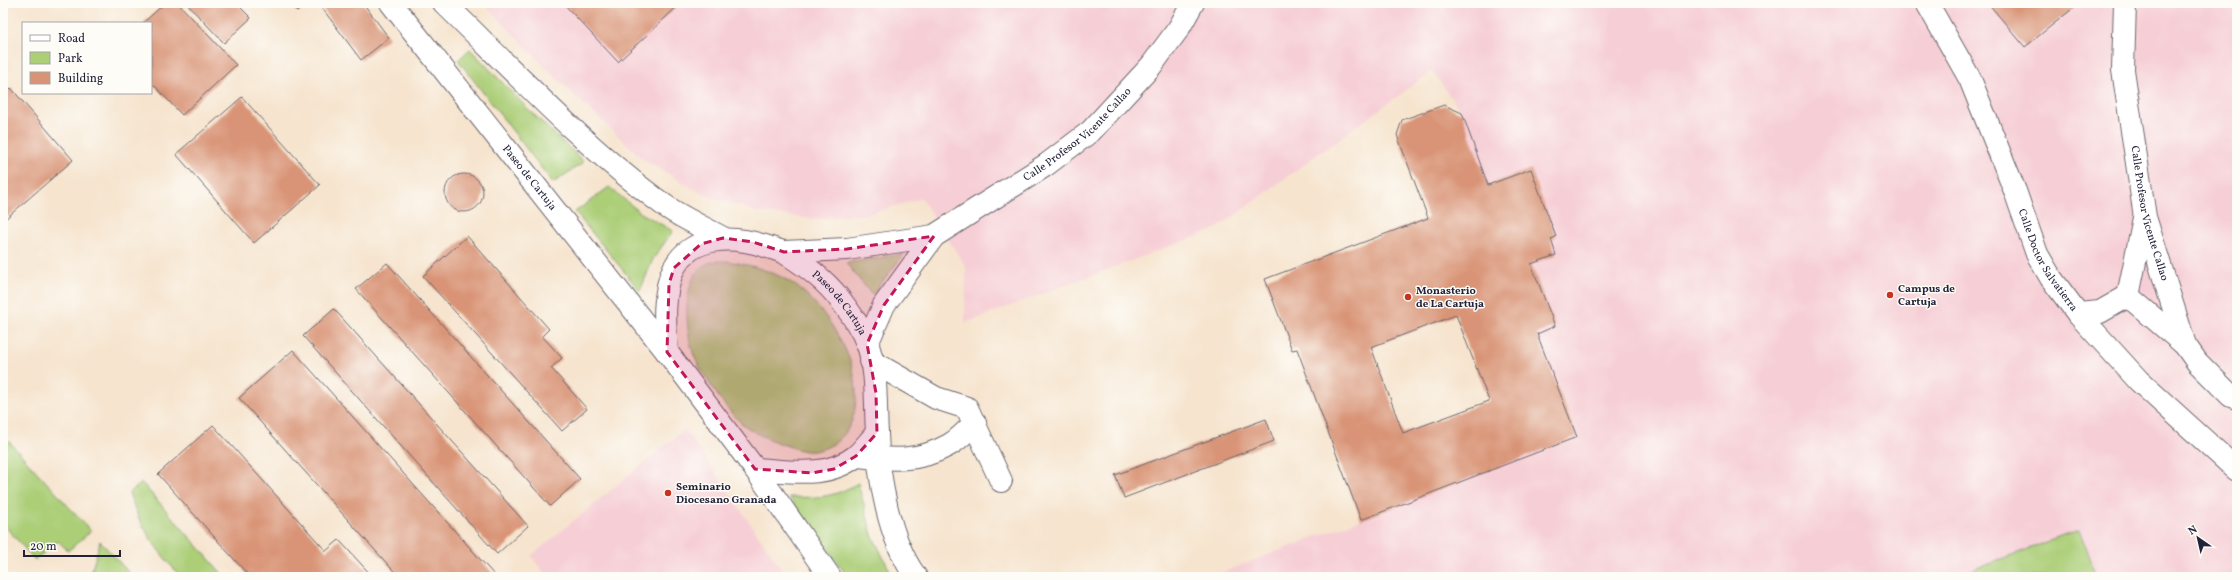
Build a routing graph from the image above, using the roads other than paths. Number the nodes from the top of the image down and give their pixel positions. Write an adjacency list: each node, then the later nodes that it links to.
1 (391, 3): 13 (street, Paseo de Cartuja)
2 (444, 3): 8 (street, Paseo de Cartuja)
3 (1192, 3): 7 (street, Calle Profesor Vicente Callao)
4 (1927, 3): 11 (street, Calle Doctor Salvatierra)
5 (2125, 3): 6 (street, Calle Profesor Vicente Callao)
6 (2144, 217): 10 (street); 12 (street, Calle Profesor Vicente Callao)
7 (934, 236): 9 (street, Calle Profesor Vicente Callao); 14 (street, Calle Profesor Vicente Callao)
8 (722, 238): 9 (street, Paseo de Cartuja); 13 (street, Paseo de Cartuja)
9 (784, 252): 14 (street, Paseo de Cartuja)
10 (2128, 296): 11 (street); 12 (street)
11 (2078, 314): 21 (street, Calle Doctor Salvatierra)
12 (2185, 345): 15 (street, Calle Profesor Vicente Callao)
13 (667, 352): 20 (street, Paseo de Cartuja)
14 (869, 352): 16 (street); 17 (street, Paseo de Cartuja)
15 (2237, 398)
16 (975, 423): 19 (street); 22 (street)
17 (876, 433): 18 (street); 19 (street, Paseo de Cartuja)
18 (856, 456): 19 (street); 20 (street)
19 (878, 458): 24 (street, Paseo de Cartuja)
20 (755, 469): 23 (street, Paseo de Cartuja)
21 (2237, 470)
22 (1001, 481)
23 (830, 577)
24 (916, 577)

